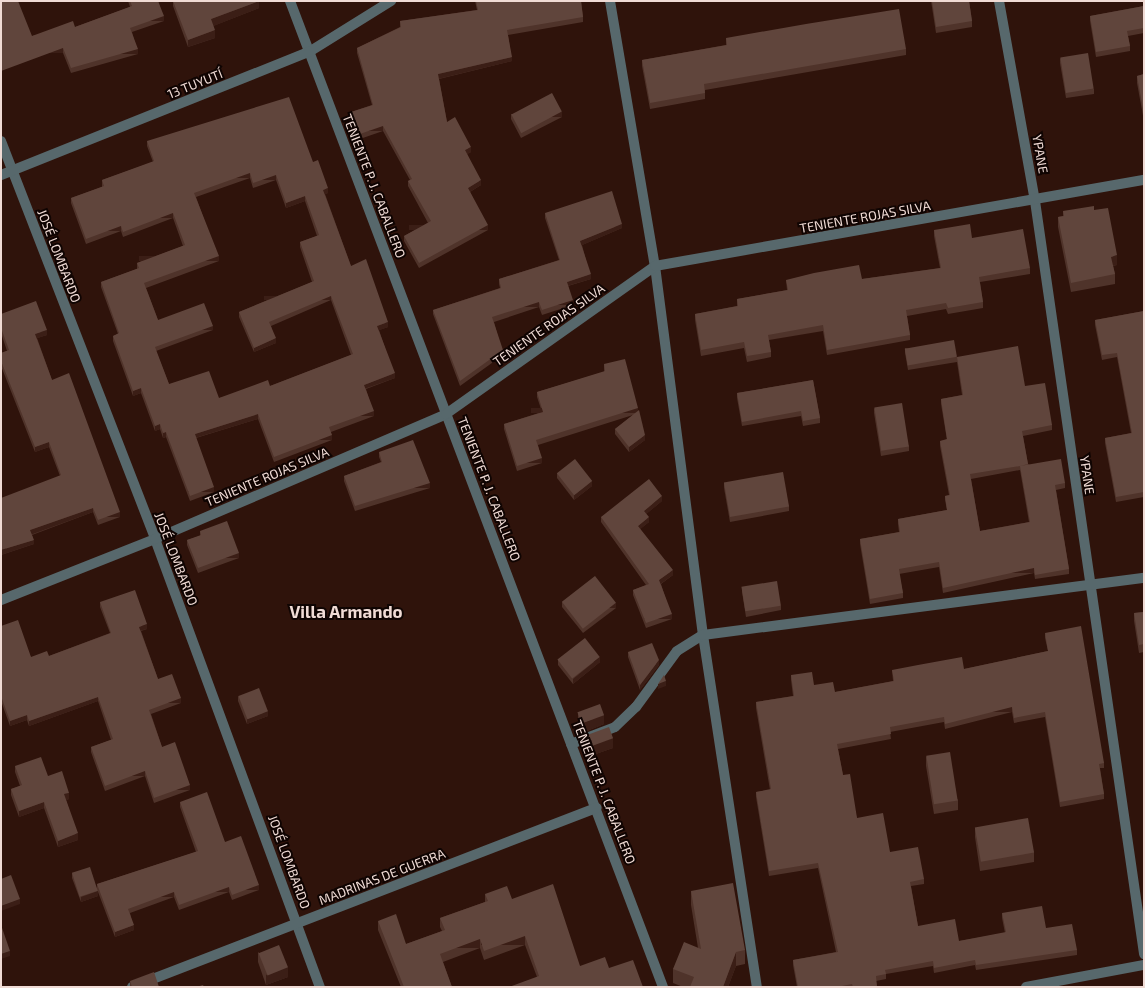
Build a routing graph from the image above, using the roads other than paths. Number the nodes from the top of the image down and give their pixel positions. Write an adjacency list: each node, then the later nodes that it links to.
1 (290, 1): 5 (street, TENIENTE P. J. CABALLERO)
2 (391, 1): 5 (street, 13 TUYUTÍ)
3 (610, 1): 11 (street)
4 (998, 1): 10 (street, YPANE)
5 (309, 52): 7 (street, 13 TUYUTÍ); 12 (street, TENIENTE P. J. CABALLERO)
6 (1, 141): 7 (street, JOSÉ LOMBARDO)
7 (12, 171): 8 (street, 13 TUYUTÍ); 13 (street, JOSÉ LOMBARDO)
8 (1, 175)
9 (1144, 180): 10 (street, TENIENTE ROJAS SILVA)
10 (1035, 202): 11 (street, TENIENTE ROJAS SILVA); 15 (street, YPANE)
11 (655, 266): 12 (street, TENIENTE ROJAS SILVA); 17 (street)
12 (446, 414): 13 (street, TENIENTE ROJAS SILVA); 18 (street, TENIENTE P. J. CABALLERO)
13 (155, 539): 16 (street, TENIENTE ROJAS SILVA); 20 (street, JOSÉ LOMBARDO)
14 (1144, 578): 15 (street)
15 (1089, 585): 17 (street); 21 (street, YPANE)
16 (1, 600)
17 (703, 635): 18 (street); 26 (street)
18 (571, 744): 19 (street, TENIENTE P. J. CABALLERO)
19 (597, 808): 20 (street, MADRINAS DE GUERRA); 25 (street, TENIENTE P. J. CABALLERO)
20 (298, 923): 23 (street, MADRINAS DE GUERRA); 24 (street, JOSÉ LOMBARDO)
21 (1144, 954)
22 (1144, 965): 27 (street)
23 (132, 987)
24 (320, 987)
25 (664, 987)
26 (758, 987)
27 (1026, 987)

